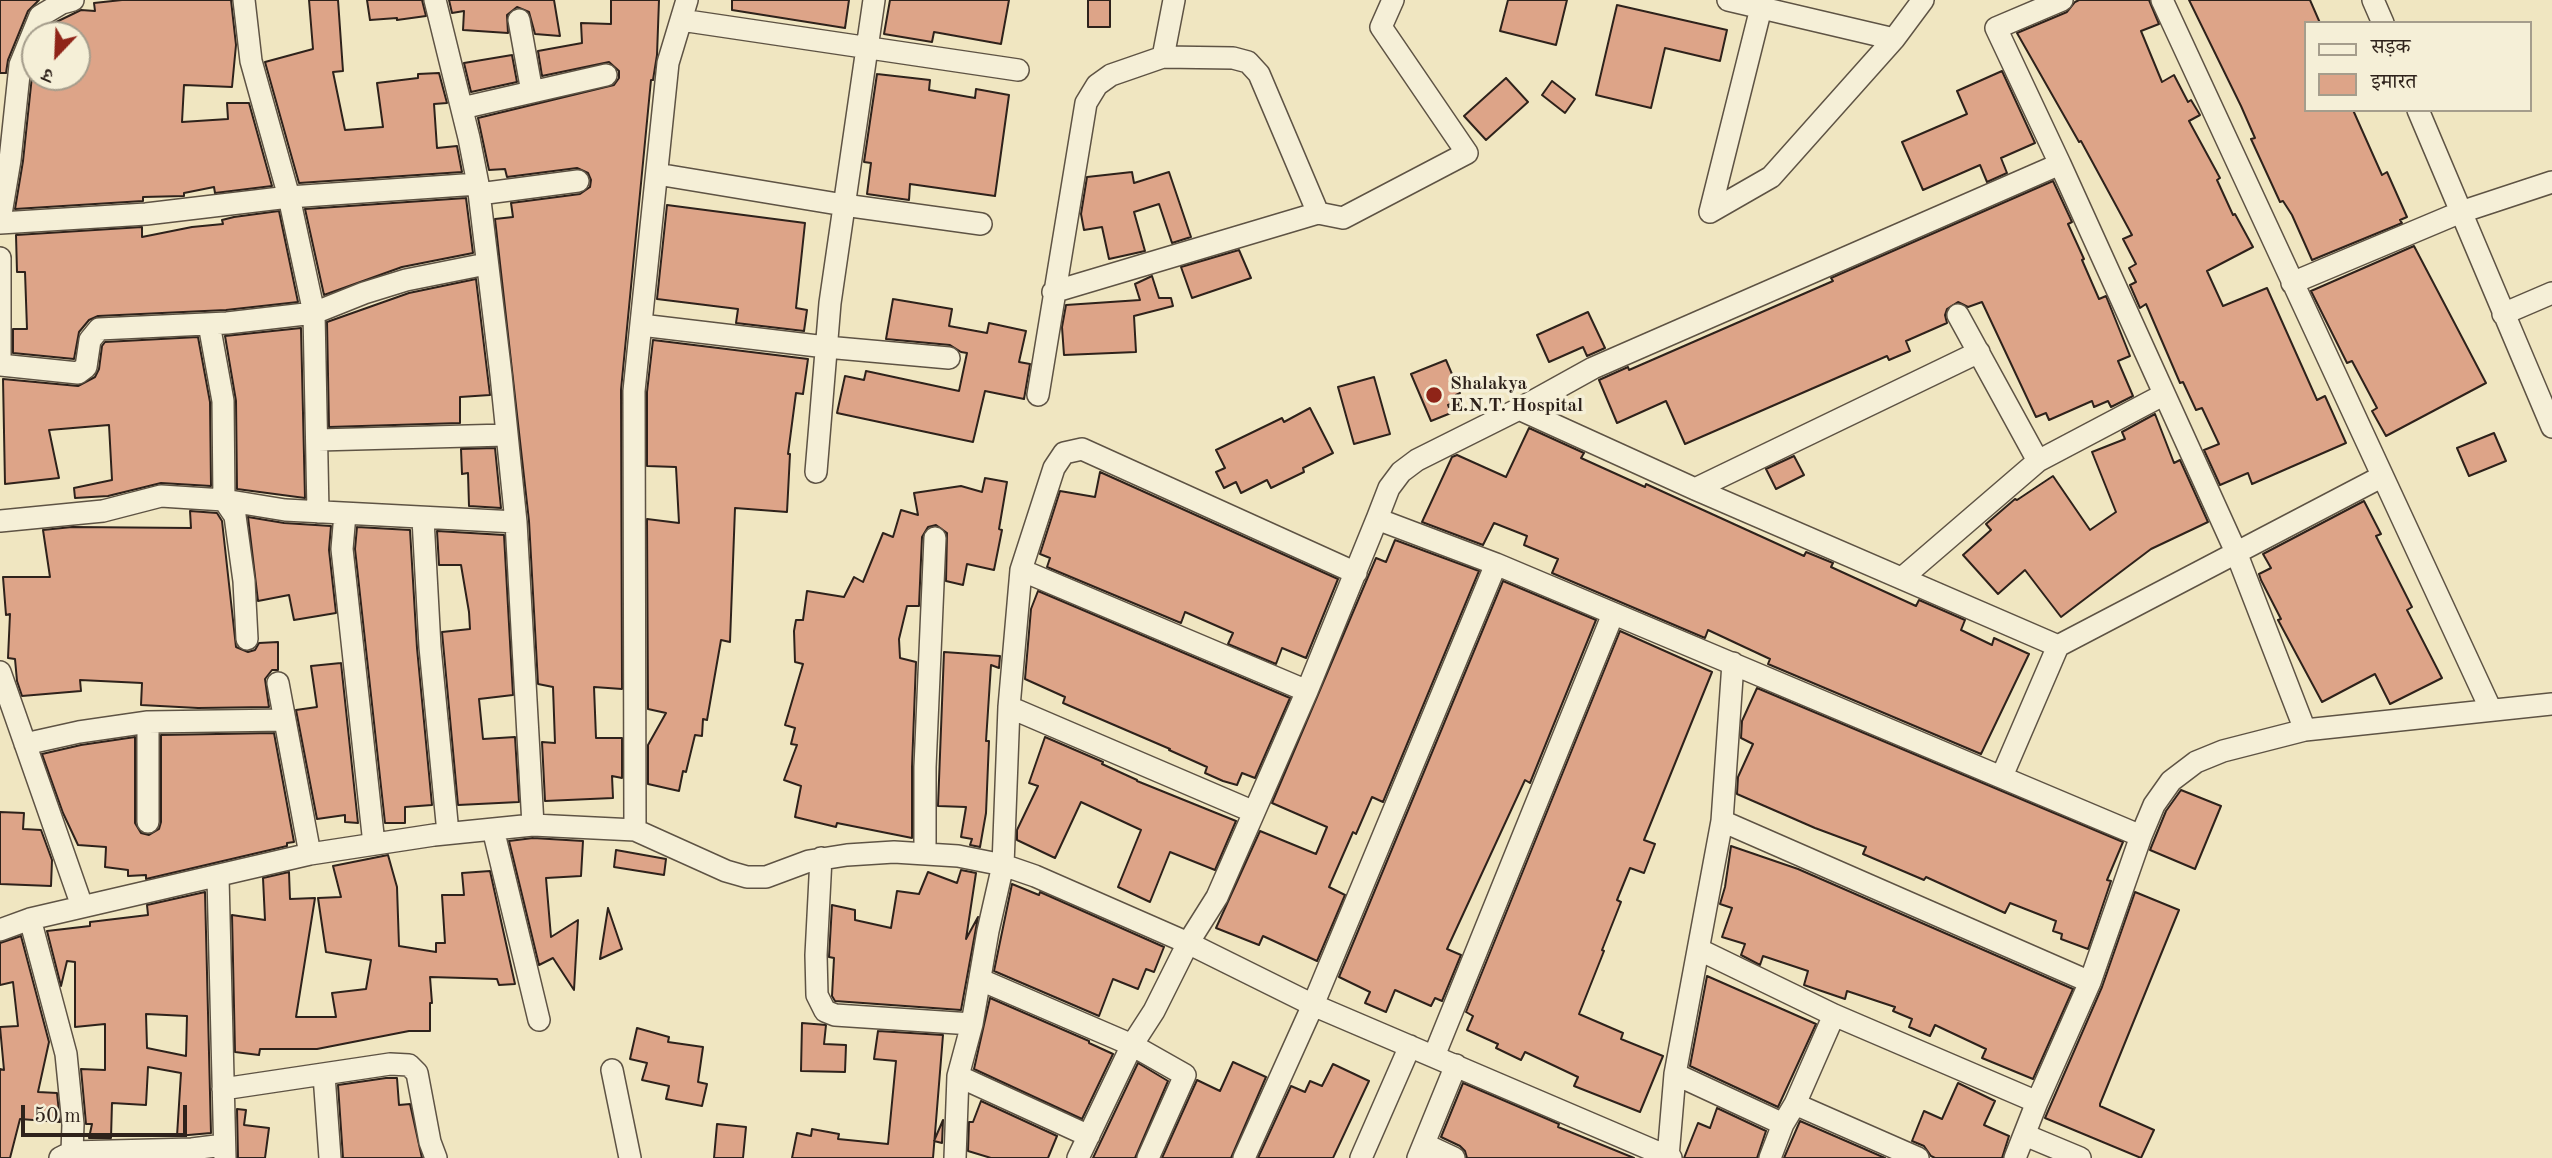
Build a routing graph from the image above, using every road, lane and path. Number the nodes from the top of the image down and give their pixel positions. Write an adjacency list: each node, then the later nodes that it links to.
1 (73, 0): 33 (street)
2 (244, 0): 29 (street)
3 (435, 0): 22 (street)
4 (874, 0): 17 (street)
5 (1174, 0): 18 (street)
6 (1393, 0): 32 (street)
7 (1728, 0): 12 (street)
8 (1923, 0): 16 (street)
9 (2062, 0): 24 (street)
10 (2162, 0): 37 (street)
11 (2373, 0): 15 (street)
12 (1762, 4): 16 (street); 16 (street)
13 (684, 10): 17 (street); 25 (street)
14 (519, 20): 21 (street)
15 (2381, 21)
16 (1894, 39)
17 (867, 47): 19 (street); 30 (street)
18 (1163, 57): 32 (street); 38 (street)
19 (1018, 70)
20 (606, 75): 21 (street)
21 (532, 92): 22 (street)
22 (462, 108): 28 (street)
23 (2419, 112): 31 (street)
24 (2060, 164): 50 (street); 51 (street)
25 (657, 174): 30 (street); 44 (street)
26 (578, 181): 28 (street)
27 (2552, 182): 31 (street)
28 (478, 189): 29 (street); 36 (street)
29 (289, 197): 33 (street); 40 (street)
30 (844, 205): 34 (street); 45 (street)
31 (2461, 212): 37 (street); 41 (street)
32 (1318, 213): 38 (street)
33 (0, 221)
34 (981, 224)
35 (0, 258): 48 (street)
36 (486, 264): 40 (street); 53 (street)
37 (2292, 283): 57 (street)
38 (1053, 292): 49 (street)
39 (2552, 293): 41 (street)
40 (314, 313): 43 (street); 54 (street)
41 (2503, 314): 52 (street)
42 (1958, 315): 46 (street)
43 (209, 324): 48 (street); 59 (street)
44 (641, 325): 45 (street); 92 (street)
45 (826, 347): 47 (street); 56 (street)
46 (1979, 352): 55 (street); 58 (street)
47 (949, 359)
48 (0, 363)
49 (1038, 395)
50 (2164, 395): 55 (street); 67 (street)
51 (1519, 410): 58 (street); 63 (street)
52 (2552, 427)
53 (506, 435): 54 (street); 65 (street)
54 (318, 440): 60 (street)
55 (2038, 461): 71 (street)
56 (816, 472)
57 (2382, 477): 67 (street); 81 (street)
58 (1695, 489): 71 (street)
59 (224, 500): 60 (street); 64 (street); 73 (street)
60 (318, 512): 61 (street)
61 (345, 514): 62 (street); 95 (street)
62 (423, 519): 65 (street); 93 (street)
63 (1377, 519): 68 (street); 70 (street)
64 (0, 521)
65 (516, 522): 90 (street)
66 (935, 538): 96 (street)
67 (2236, 552): 74 (street); 84 (street)
68 (1496, 564): 72 (street); 108 (street)
69 (1021, 570): 70 (street); 78 (street); 80 (street)
70 (1356, 573): 78 (street)
71 (1902, 578): 74 (street)
72 (1613, 614): 75 (street); 114 (street)
73 (247, 639)
74 (2058, 646): 86 (street)
75 (1733, 663): 86 (street); 88 (street)
76 (0, 672): 85 (street)
77 (278, 683): 82 (street)
78 (1307, 691): 87 (street)
79 (2552, 704): 81 (street)
80 (1009, 707): 87 (street); 99 (street)
81 (2491, 710): 84 (street)
82 (285, 720): 83 (street); 97 (street)
83 (148, 722): 85 (street); 89 (street)
84 (2305, 730): 94 (street)
85 (25, 744): 101 (street)
86 (2002, 776): 94 (street)
87 (1254, 812): 104 (street)
88 (1721, 821): 105 (street); 107 (street)
89 (148, 822)
90 (533, 825): 91 (street); 92 (street)
91 (492, 829): 93 (street); 110 (street)
92 (635, 831): 98 (street)
93 (448, 833): 95 (street)
94 (2141, 836): 107 (street)
95 (374, 844): 97 (street)
96 (925, 853): 98 (street); 99 (street)
97 (310, 854): 100 (street)
98 (815, 859): 111 (street)
99 (1003, 865): 104 (street); 106 (street)
100 (218, 877): 101 (street); 120 (street)
101 (82, 906): 102 (street)
102 (30, 919): 103 (street); 128 (street)
103 (0, 930)
104 (1188, 943): 108 (street); 112 (street)
105 (1700, 950): 109 (street); 117 (street)
106 (981, 981): 111 (street); 112 (street)
107 (2090, 982): 121 (street)
108 (1312, 1004): 113 (street); 136 (street)
109 (1835, 1016): 121 (street); 122 (street)
110 (539, 1020)
111 (972, 1024): 119 (street)
112 (1132, 1045): 125 (street); 135 (street)
113 (1409, 1046): 114 (street); 137 (street)
114 (1434, 1056): 115 (street)
115 (1456, 1065): 127 (street); 129 (street)
116 (612, 1070): 132 (street)
117 (1675, 1074): 123 (street); 129 (street)
118 (324, 1075): 120 (street); 130 (street); 131 (street)
119 (958, 1076): 125 (street); 133 (street)
120 (223, 1089): 126 (street)
121 (2037, 1102): 124 (street)
122 (1795, 1104): 123 (street); 140 (street)
123 (1783, 1124): 139 (street)
124 (2025, 1135): 141 (street); 142 (street)
125 (1089, 1136): 134 (street)
126 (225, 1151): 128 (street)
127 (1421, 1151): 138 (street)
128 (66, 1155)
129 (1669, 1157)
130 (330, 1158)
131 (436, 1158)
132 (630, 1158)
133 (955, 1158)
134 (1078, 1158)
135 (1148, 1158)
136 (1244, 1158)
137 (1361, 1158)
138 (1454, 1158)
139 (1770, 1158)
140 (1918, 1158)
141 (2015, 1158)
142 (2080, 1158)

